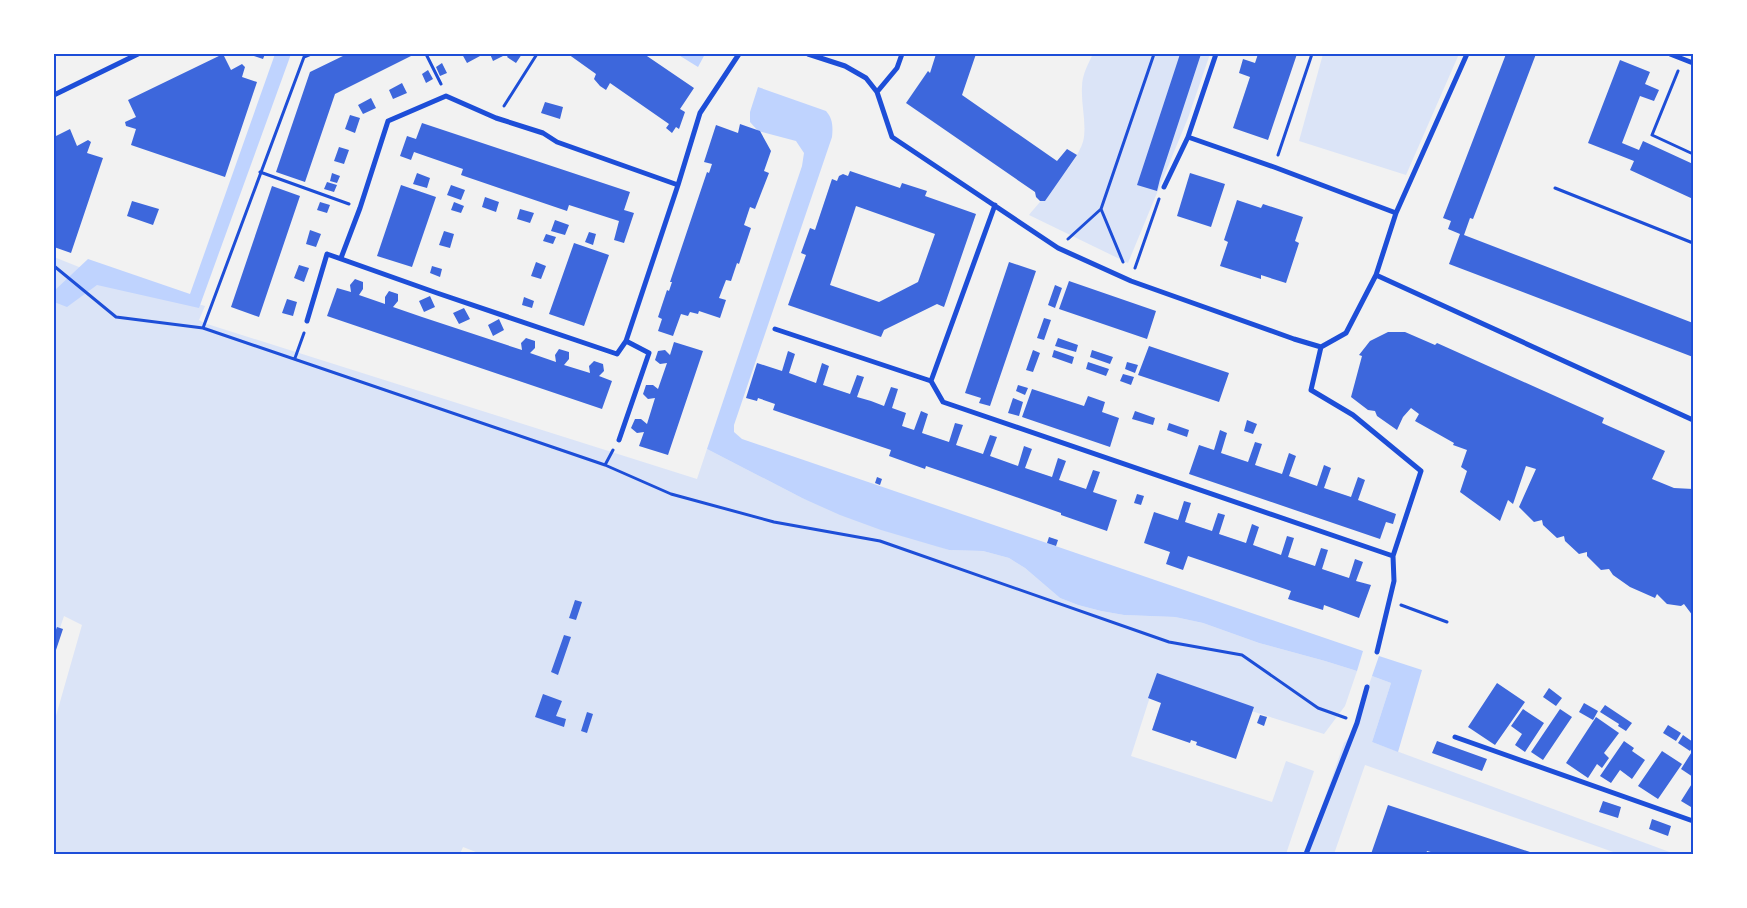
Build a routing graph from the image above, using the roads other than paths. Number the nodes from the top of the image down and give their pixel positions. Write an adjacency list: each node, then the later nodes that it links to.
1 (138, 54): 10 (street)
2 (740, 54): 12 (street)
3 (808, 54): 9 (street)
4 (902, 54): 9 (street)
5 (1216, 54): 11 (street)
6 (1467, 54): 15 (street)
7 (1670, 54): 8 (street)
8 (1693, 63)
9 (877, 92): 14 (street)
10 (54, 95)
11 (1188, 137): 13 (street); 15 (street)
12 (678, 185): 16 (street); 20 (street)
13 (1164, 187)
14 (996, 205): 21 (street); 22 (street)
15 (1396, 212): 17 (street)
16 (341, 258): 18 (street); 20 (street)
17 (1376, 275): 21 (street); 23 (street)
18 (307, 321)
19 (775, 330): 22 (street)
20 (626, 341): 24 (street)
21 (1321, 347): 25 (street)
22 (931, 381): 25 (street)
23 (1693, 420)
24 (619, 440)
25 (1393, 556): 26 (street)
26 (1377, 652)
27 (1368, 687): 30 (street)
28 (1455, 737): 29 (street)
29 (1693, 822)
30 (1306, 854)

